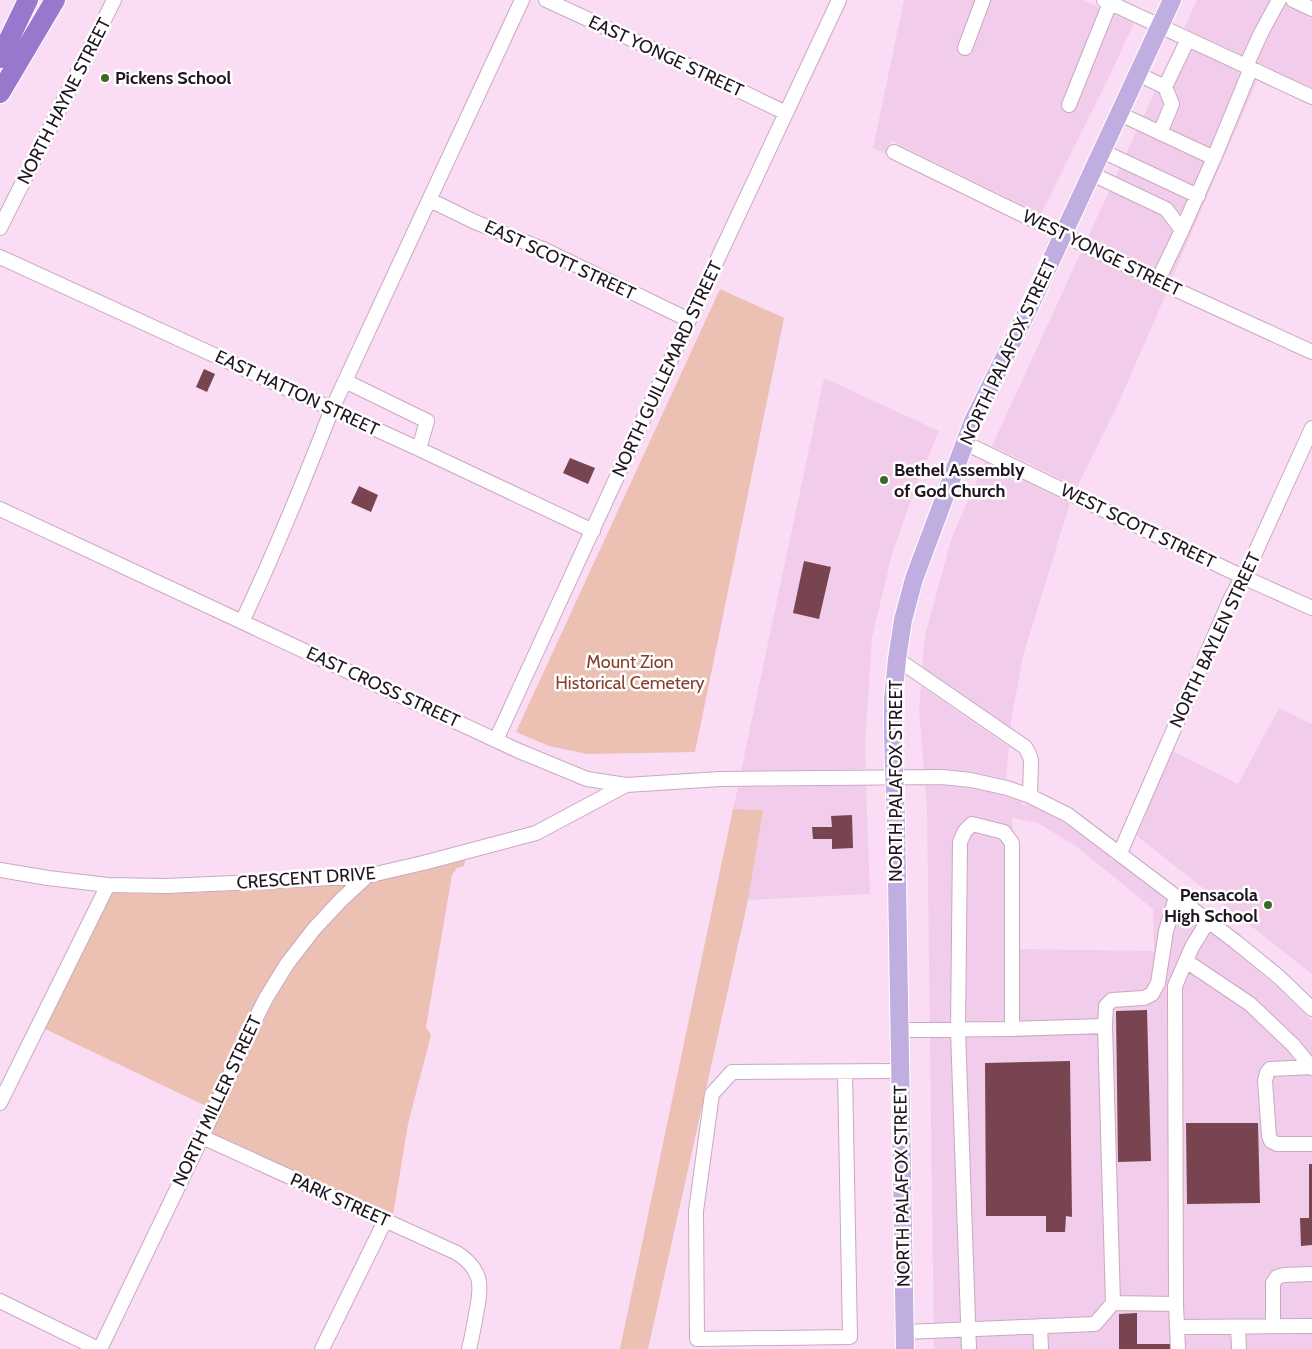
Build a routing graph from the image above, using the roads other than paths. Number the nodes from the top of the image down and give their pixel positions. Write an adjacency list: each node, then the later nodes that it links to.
1 (28, 0): 16 (highway)
2 (55, 0): 20 (highway)
3 (114, 0): 32 (street, NORTH HAYNE STREET)
4 (522, 0): 31 (street)
5 (546, 0): 23 (street, EAST YONGE STREET)
6 (839, 0): 23 (street, NORTH GUILLEMARD STREET)
7 (983, 0): 15 (street)
8 (1172, 0): 13 (main road, NORTH PALAFOX STREET)
9 (1279, 0): 17 (street)
10 (1293, 0): 12 (street)
11 (1107, 2): 13 (street); 22 (street)
12 (1312, 9)
13 (1160, 26): 14 (street); 18 (main road, NORTH PALAFOX STREET)
14 (1188, 39): 17 (street); 19 (street)
15 (965, 48)
16 (0, 58)
17 (1248, 67): 21 (street); 28 (street)
18 (1138, 74): 19 (street); 24 (main road, NORTH PALAFOX STREET)
19 (1165, 87): 25 (street)
20 (0, 93)
21 (1312, 97)
22 (1069, 105)
23 (786, 113): 37 (street, NORTH GUILLEMARD STREET)
24 (1120, 114): 25 (street); 26 (main road, NORTH PALAFOX STREET)
25 (1160, 133): 28 (street)
26 (1102, 151): 29 (main road, NORTH PALAFOX STREET); 30 (street)
27 (894, 152): 34 (street, WEST YONGE STREET)
28 (1214, 158): 30 (street)
29 (1092, 174): 33 (street); 34 (main road, NORTH PALAFOX STREET)
30 (1198, 196): 33 (street)
31 (430, 200): 37 (street, EAST SCOTT STREET); 39 (street)
32 (0, 228)
33 (1182, 230): 36 (street)
34 (1064, 235): 36 (street, WEST YONGE STREET); 42 (main road, NORTH PALAFOX STREET)
35 (0, 257): 40 (street, EAST HATTON STREET)
36 (1158, 280): 38 (street, WEST YONGE STREET)
37 (689, 320): 45 (street, NORTH GUILLEMARD STREET)
38 (1312, 352)
39 (345, 381): 40 (street); 43 (street)
40 (332, 409): 43 (street, EAST HATTON STREET); 48 (street)
41 (1312, 428): 46 (street, NORTH BAYLEN STREET)
42 (965, 443): 46 (street, WEST SCOTT STREET); 49 (main road, NORTH PALAFOX STREET)
43 (419, 449): 45 (street, EAST HATTON STREET)
44 (0, 509): 48 (street, EAST CROSS STREET)
45 (593, 531): 50 (street, NORTH GUILLEMARD STREET)
46 (1243, 576): 47 (street, WEST SCOTT STREET); 54 (street, NORTH BAYLEN STREET)
47 (1312, 608)
48 (242, 622): 50 (street, EAST CROSS STREET)
49 (897, 659): 51 (main road, NORTH PALAFOX STREET); 53 (street)
50 (496, 740): 52 (street, EAST CROSS STREET)
51 (894, 777): 52 (street, EAST CROSS STREET); 53 (street, EAST CROSS STREET); 64 (main road, NORTH PALAFOX STREET)
52 (626, 785): 56 (street, CRESCENT DRIVE)
53 (1030, 796): 54 (street, EAST CROSS STREET)
54 (1120, 854): 58 (street, EAST CROSS STREET)
55 (0, 870): 57 (street, CRESCENT DRIVE)
56 (367, 876): 57 (street, CRESCENT DRIVE); 70 (street, NORTH MILLER STREET)
57 (108, 885): 69 (street)
58 (1176, 897): 59 (street, EAST CROSS STREET); 62 (street)
59 (1208, 920): 60 (street); 61 (street, EAST CROSS STREET)
60 (1186, 962): 66 (street); 76 (street)
61 (1312, 1009)
62 (1105, 1026): 63 (street); 75 (street)
63 (1012, 1029): 65 (street); 65 (street)
64 (899, 1030): 65 (street); 67 (main road, NORTH PALAFOX STREET)
65 (958, 1030): 82 (street)
66 (1312, 1067): 71 (street)
67 (900, 1071): 68 (street); 83 (main road, NORTH PALAFOX STREET)
68 (845, 1072): 68 (street)
69 (0, 1103)
70 (202, 1137): 72 (street, PARK STREET); 84 (street, NORTH MILLER STREET)
71 (1312, 1144)
72 (385, 1221): 85 (street); 86 (street, PARK STREET)
73 (1312, 1274): 78 (street)
74 (0, 1301): 84 (street)
75 (1113, 1302): 76 (street); 77 (street)
76 (1176, 1304): 80 (street)
77 (1040, 1326): 82 (street); 88 (street)
78 (1273, 1326): 79 (street); 81 (street)
79 (1312, 1326)
80 (1177, 1327): 81 (street); 89 (street)
81 (1238, 1327): 90 (street)
82 (968, 1329): 83 (street); 87 (street)
83 (905, 1340)
84 (99, 1349)
85 (322, 1349)
86 (469, 1349)
87 (969, 1349)
88 (1041, 1349)
89 (1178, 1349)
90 (1239, 1349)

